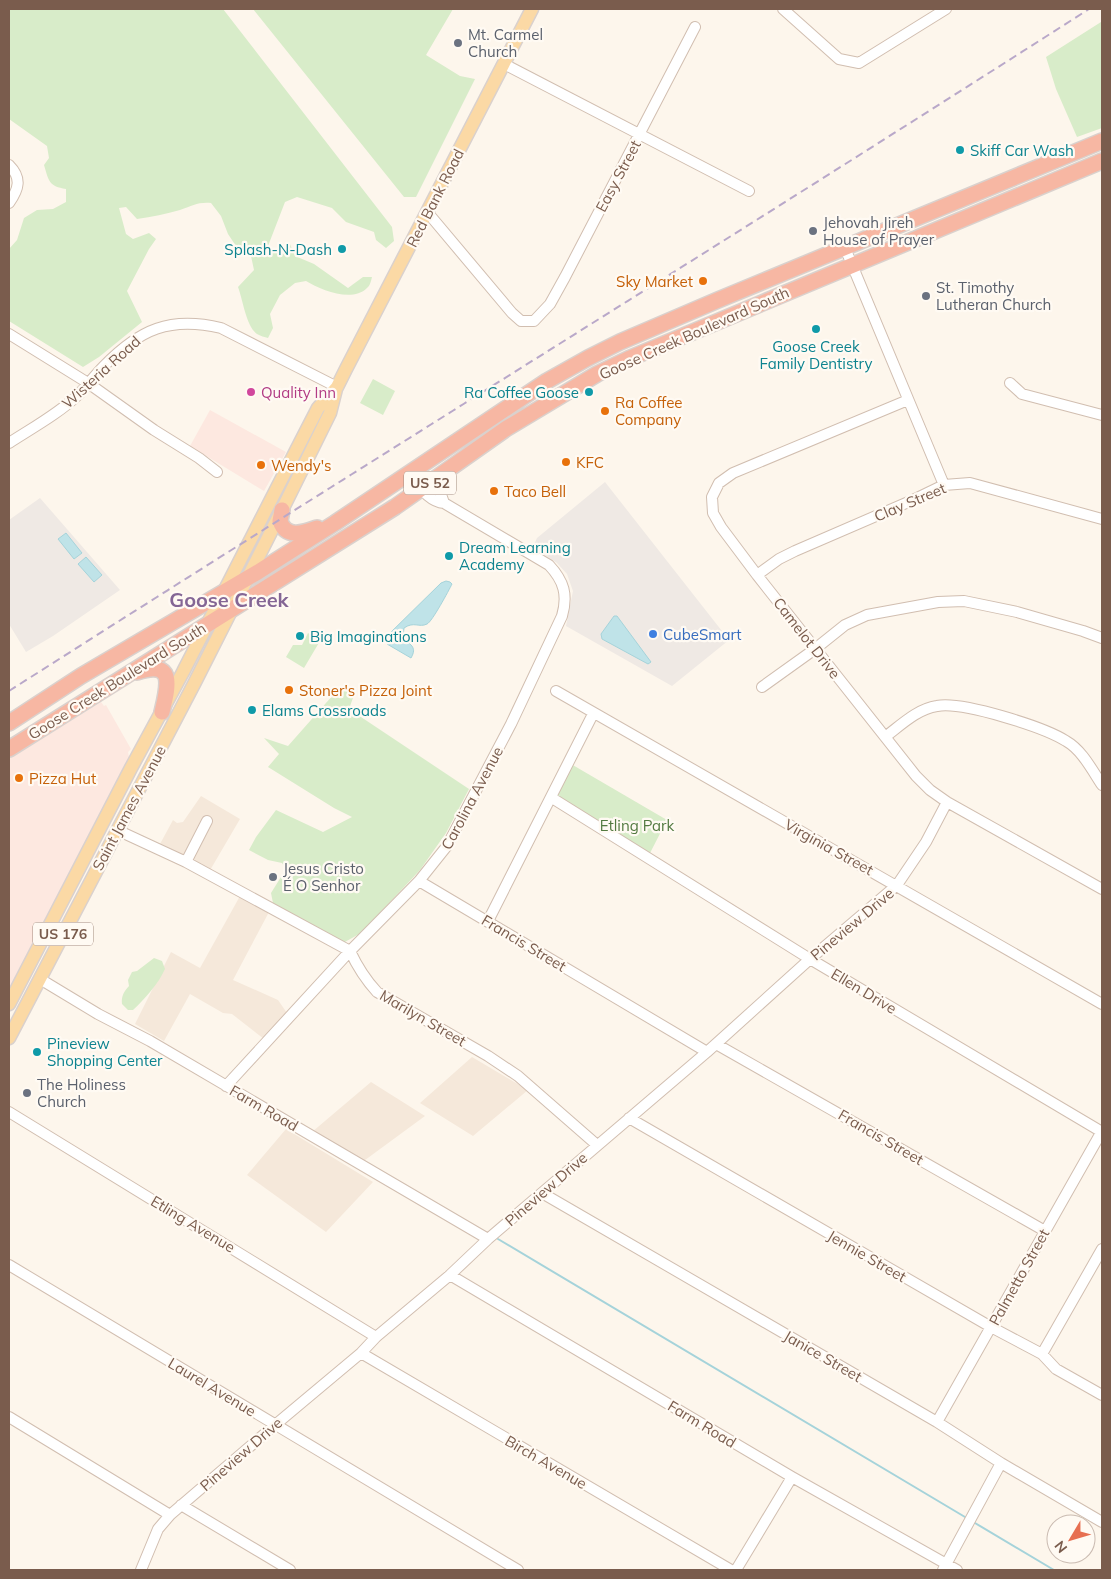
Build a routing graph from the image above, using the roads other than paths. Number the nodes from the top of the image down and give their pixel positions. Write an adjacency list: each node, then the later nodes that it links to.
1 (532, 9): 5 (main road, Red Bank Road)
2 (783, 9): 3 (street)
3 (946, 9)
4 (695, 27): 6 (street, Easy Street)
5 (504, 64): 6 (street); 12 (main road, Red Bank Road)
6 (641, 134): 10 (street); 12 (street, Easy Street)
7 (1102, 141): 13 (highway, US 52)
8 (1102, 161): 14 (highway, Goose Creek Boulevard South / US 52)
9 (9, 165): 11 (street)
10 (749, 191)
11 (9, 203)
12 (428, 213): 18 (main road, Red Bank Road)
13 (845, 248): 14 (street); 23 (highway, US 52)
14 (852, 265): 19 (street); 24 (highway, Goose Creek Boulevard South / US 52)
15 (9, 334): 16 (street)
16 (88, 383): 18 (street, Wisteria Road); 21 (street, Wisteria Road); 22 (street)
17 (1010, 384): 20 (street)
18 (337, 387): 28 (main road, Red Bank Road); 33 (main road, Red Bank Road)
19 (908, 400): 25 (street); 31 (street, Camelot Drive)
20 (1102, 415)
21 (9, 443)
22 (217, 472)
23 (410, 473): 26 (street, Carolina Avenue); 30 (highway, US 52)
24 (437, 478): 26 (highway, Goose Creek Boulevard South / US 52); 27 (street)
25 (944, 485): 29 (street, Clay Street); 31 (street, Clay Street)
26 (420, 490): 27 (street, Carolina Avenue); 34 (highway, Goose Creek Boulevard South / US 52)
27 (444, 503): 52 (street, Carolina Avenue)
28 (282, 510): 30 (highway); 32 (main road, Red Bank Road)
29 (1102, 520)
30 (335, 523): 32 (highway, US 52)
31 (756, 575): 37 (street, Camelot Drive)
32 (248, 578): 33 (highway, US 52); 34 (main road, Saint James Avenue)
33 (223, 593): 35 (main road, Saint James Avenue / US 176); 43 (highway, US 52)
34 (232, 609): 35 (highway, Goose Creek Boulevard South / US 52); 50 (main road, Saint James Avenue / US 176)
35 (207, 624): 38 (highway, Goose Creek Boulevard South / US 52); 41 (main road, Saint James Avenue / US 176)
36 (1102, 638): 37 (street)
37 (815, 649): 39 (street); 44 (street, Camelot Drive)
38 (122, 678): 41 (highway); 45 (highway, Goose Creek Boulevard South / US 52)
39 (762, 687)
40 (556, 691): 42 (street, Virginia Street)
41 (162, 712): 56 (main road, Saint James Avenue / US 176)
42 (594, 714): 47 (street); 53 (street, Virginia Street)
43 (9, 723)
44 (885, 737): 46 (street); 48 (street, Camelot Drive)
45 (9, 749)
46 (1102, 785)
47 (552, 798): 55 (street); 58 (street, Ellen Drive)
48 (947, 802): 53 (street, Pineview Drive); 54 (street, Camelot Drive)
49 (207, 821): 51 (street)
50 (117, 830): 51 (street); 59 (main road, Saint James Avenue / US 176)
51 (186, 862): 57 (street)
52 (419, 881): 55 (street, Francis Street); 57 (street, Carolina Avenue)
53 (898, 885): 58 (street, Pineview Drive); 61 (street, Virginia Street)
54 (1102, 890)
55 (488, 922): 64 (street, Francis Street)
56 (42, 940): 59 (main road); 60 (main road, Saint James Avenue / US 176)
57 (350, 951): 65 (street, Carolina Avenue); 69 (street, Marilyn Street)
58 (810, 959): 63 (street, Pineview Drive); 68 (street, Ellen Drive)
59 (38, 980): 62 (main road, Saint James Avenue / US 176); 65 (street, Farm Road)
60 (9, 1004)
61 (1102, 1004)
62 (9, 1038)
63 (716, 1044): 64 (street, Pineview Drive); 71 (street, Francis Street)
64 (707, 1052): 67 (street, Pineview Drive)
65 (226, 1086): 72 (street, Farm Road)
66 (9, 1112): 77 (street, Etling Avenue)
67 (629, 1118): 69 (street, Pineview Drive); 76 (street, Jennie Street)
68 (1102, 1132): 71 (street, Palmetto Street)
69 (597, 1145): 70 (street, Pineview Drive)
70 (542, 1193): 72 (street, Pineview Drive); 82 (street, Janice Street)
71 (1045, 1231): 76 (street, Palmetto Street)
72 (488, 1239): 75 (street, Pineview Drive)
73 (1102, 1249): 79 (street)
74 (9, 1265): 83 (street, Laurel Avenue)
75 (450, 1275): 77 (street, Pineview Drive); 85 (street, Farm Road)
76 (991, 1328): 79 (street, Jennie Street); 82 (street, Palmetto Street)
77 (376, 1337): 78 (street, Pineview Drive)
78 (361, 1353): 83 (street, Pineview Drive); 93 (street, Birch Avenue)
79 (1042, 1354): 80 (street, Jennie Street)
80 (1102, 1396)
81 (9, 1417): 87 (street)
82 (937, 1422): 84 (street, Janice Street)
83 (275, 1425): 86 (street, Pineview Drive); 92 (street, Laurel Avenue)
84 (1001, 1463): 88 (street, Janice Street); 89 (street)
85 (792, 1477): 89 (street, Farm Road); 94 (street)
86 (181, 1505): 87 (street, Pineview Drive); 91 (street)
87 (170, 1515): 90 (street, Pineview Drive)
88 (1102, 1522)
89 (944, 1567): 95 (street, Farm Road)
90 (141, 1570)
91 (290, 1570)
92 (518, 1570)
93 (731, 1570)
94 (736, 1570)
95 (957, 1570)

